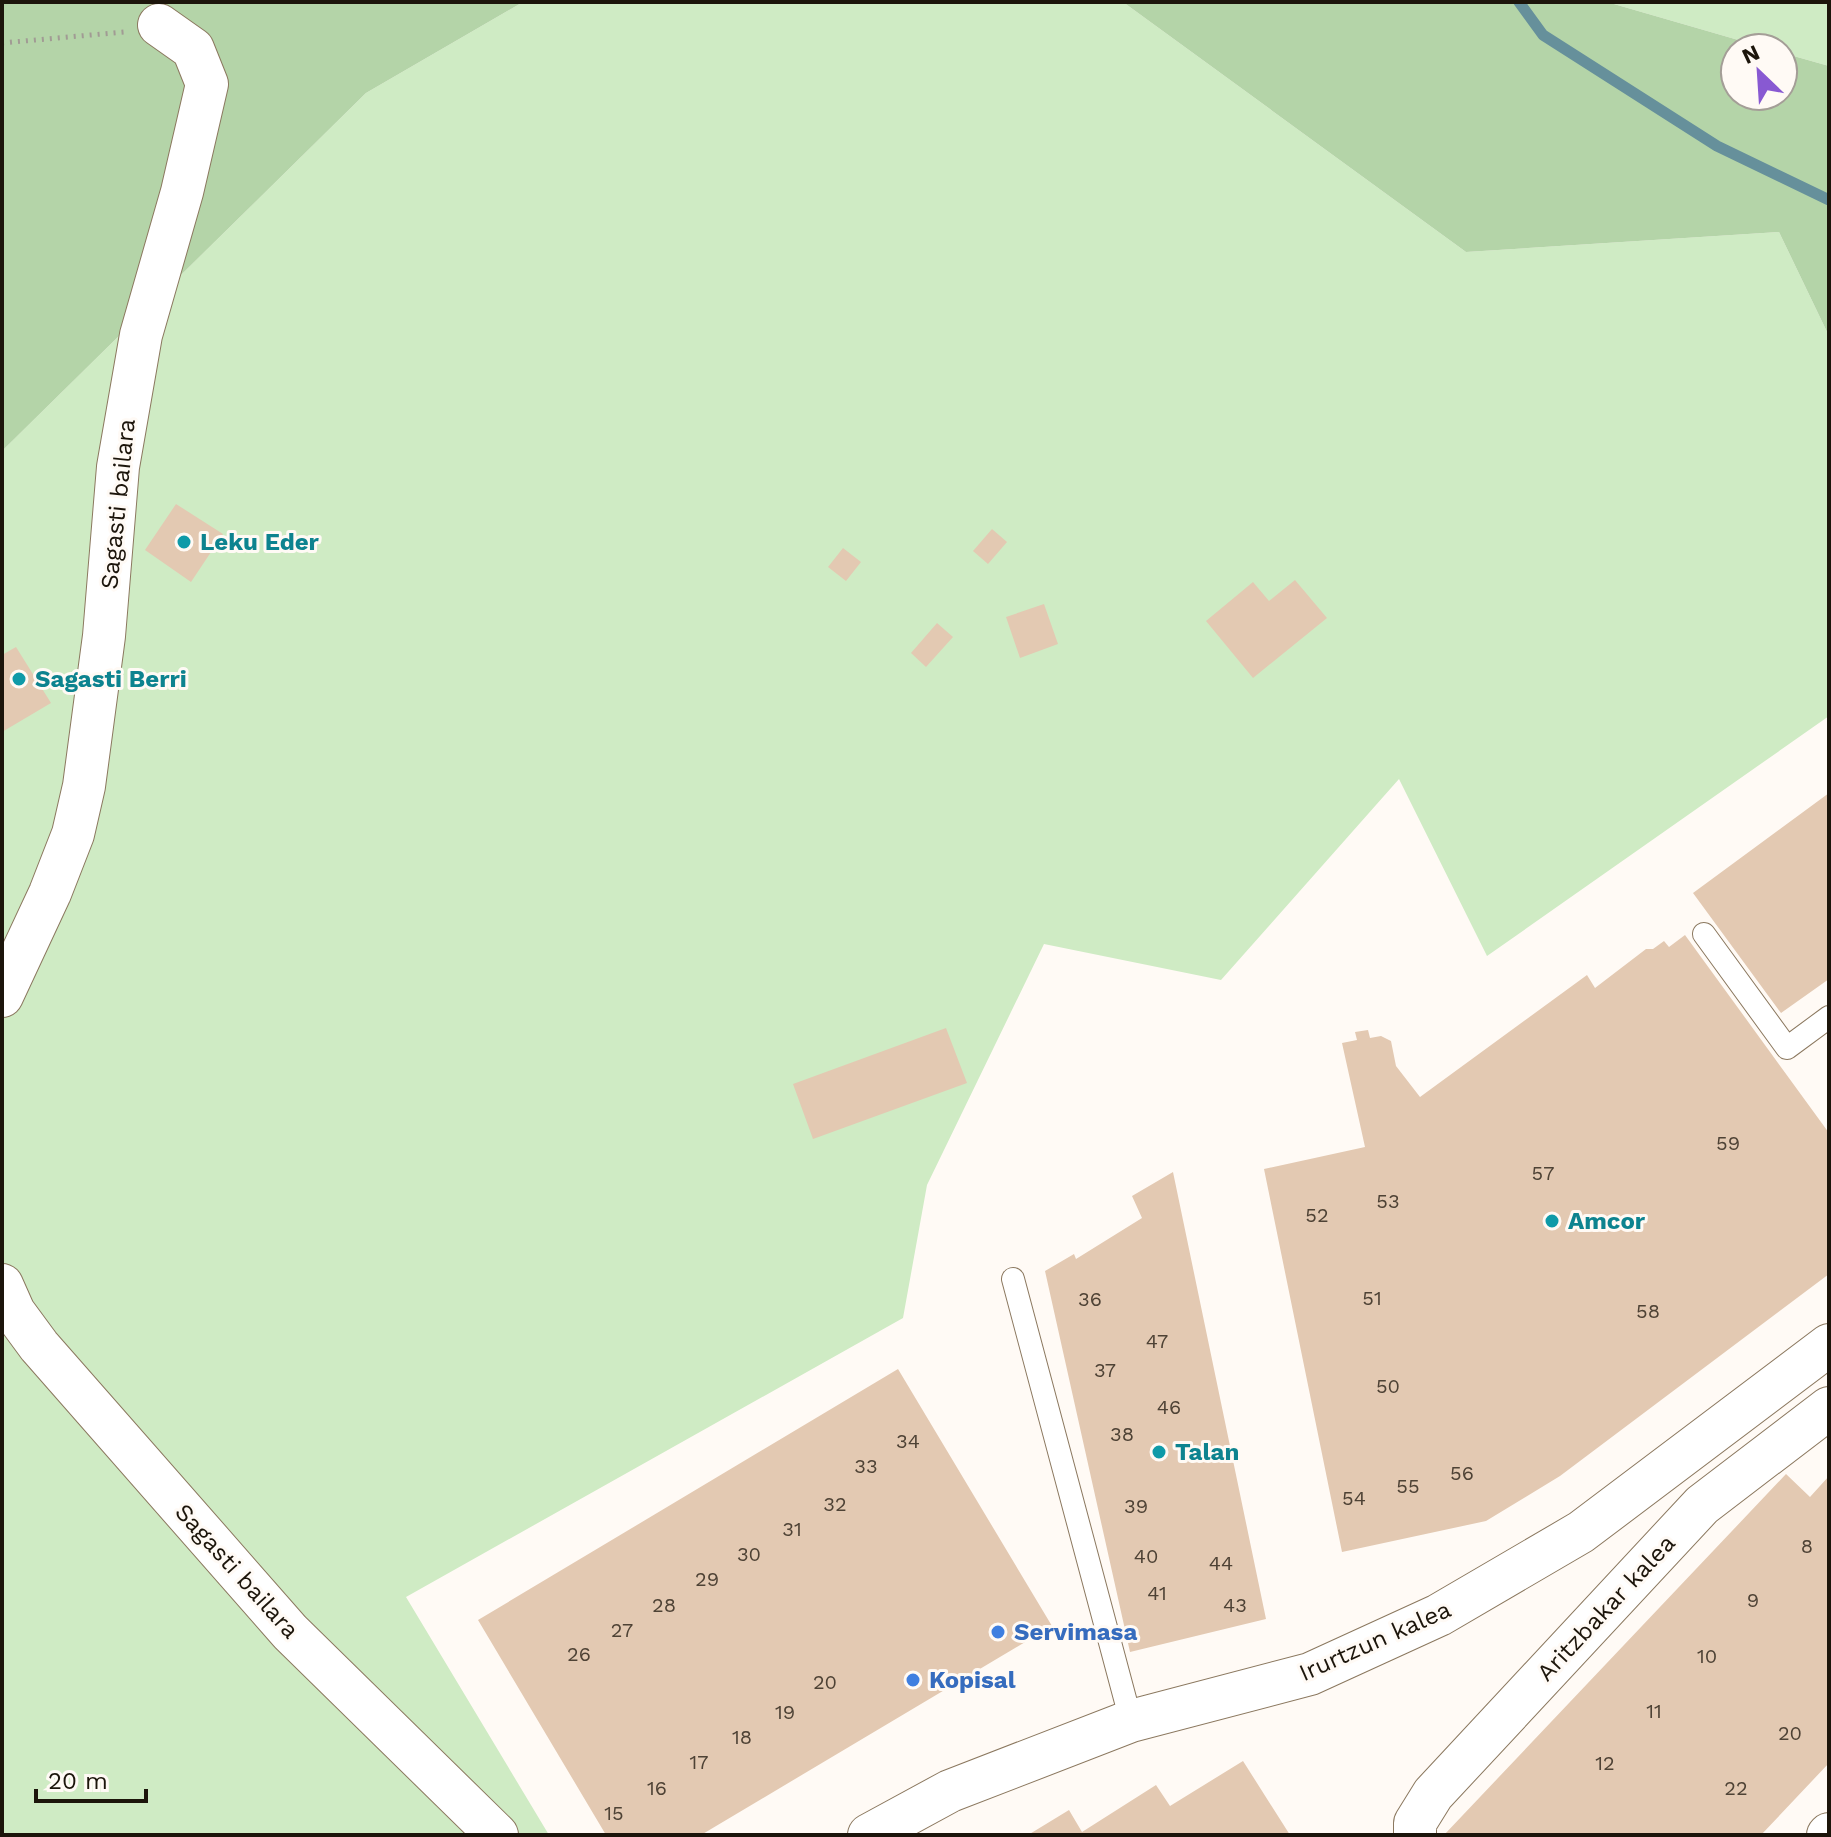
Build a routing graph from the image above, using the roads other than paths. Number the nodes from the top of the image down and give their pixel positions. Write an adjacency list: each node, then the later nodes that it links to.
1 (159, 25): 3 (street, Sagasti bailara)
2 (1704, 934): 4 (lane)
3 (2, 996)
4 (1829, 1017)
5 (1013, 1279): 9 (lane)
6 (2, 1285): 10 (street, Sagasti bailara)
7 (1829, 1345): 9 (street, Irurtzun kalea)
8 (1829, 1408): 12 (street, Aritzbakar kalea)
9 (1131, 1721): 11 (street, Irurtzun kalea)
10 (497, 1835)
11 (869, 1835)
12 (1415, 1835)

